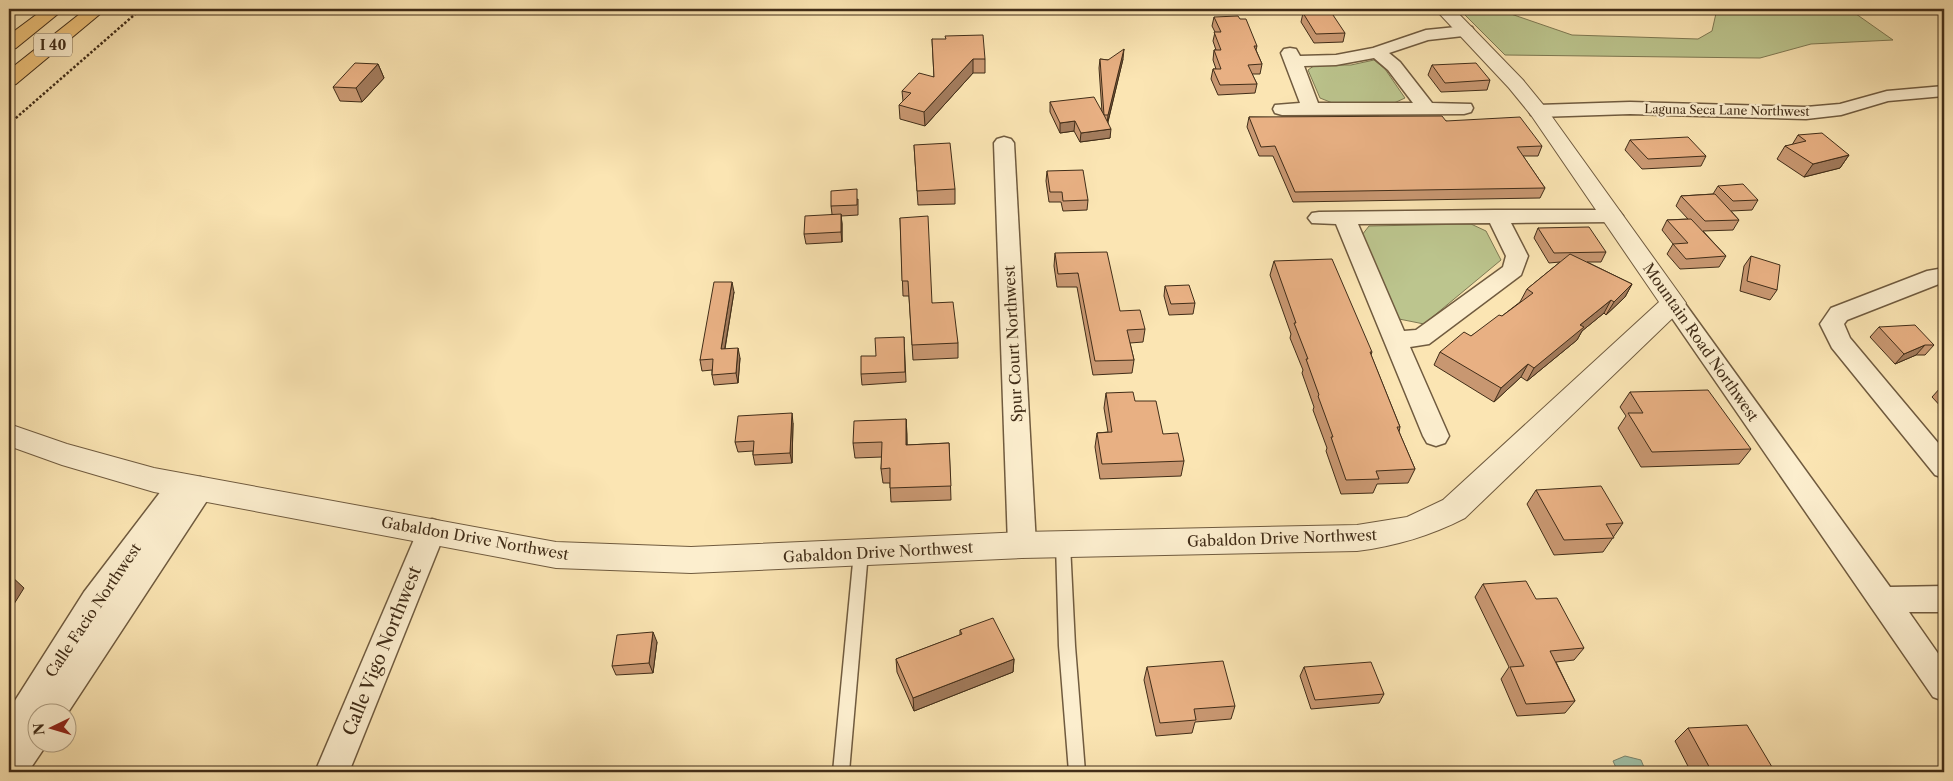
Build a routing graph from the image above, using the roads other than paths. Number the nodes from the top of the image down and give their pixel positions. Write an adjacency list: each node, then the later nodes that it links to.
1 (55, 9): 5 (highway, I 40)
2 (97, 9): 7 (highway, I 40)
3 (1444, 9): 4 (street, Mountain Road Northwest)
4 (1466, 31): 6 (street); 13 (street, Mountain Road Northwest)
5 (9, 44)
6 (1377, 52): 9 (street); 12 (street)
7 (9, 80)
8 (1944, 91): 13 (street, Laguna Seca Lane Northwest)
9 (1427, 108): 10 (street); 12 (street)
10 (1464, 108)
11 (1282, 109): 12 (street)
12 (1311, 109)
13 (1538, 110): 16 (street, Mountain Road Northwest)
14 (1004, 144): 27 (street, Spur Court Northwest)
15 (1497, 216): 16 (street); 17 (street); 21 (street)
16 (1612, 216): 20 (street, Mountain Road Northwest)
17 (1344, 217): 18 (street); 21 (street)
18 (1319, 218)
19 (1944, 275): 24 (street)
20 (1673, 303): 28 (street, Gabaldon Drive Northwest); 31 (street, Mountain Road Northwest)
21 (1395, 339): 23 (street)
22 (9, 435): 25 (street, Gabaldon Drive Northwest)
23 (1436, 436)
24 (1944, 468)
25 (190, 486): 26 (street, Gabaldon Drive Northwest); 33 (street, Calle Facio Northwest); 34 (street, Calle Facio Northwest)
26 (432, 530): 29 (street, Gabaldon Drive Northwest); 37 (street, Calle Vigo Northwest)
27 (1022, 544): 28 (street, Gabaldon Drive Northwest); 29 (street, Gabaldon Drive Northwest)
28 (1063, 544): 39 (lane)
29 (861, 552): 38 (lane)
30 (1944, 599): 31 (street)
31 (1883, 600): 32 (street, Mountain Road Northwest)
32 (1944, 687)
33 (54, 704)
34 (9, 739)
35 (28, 743): 36 (street)
36 (9, 771)
37 (332, 772)
38 (841, 772)
39 (1076, 772)

